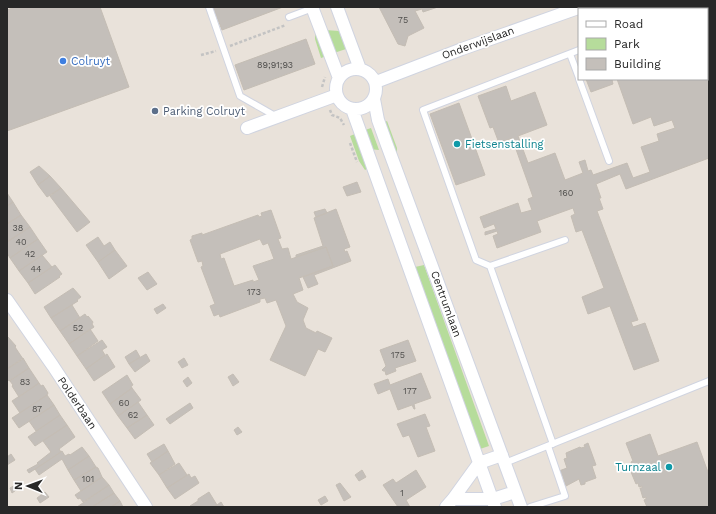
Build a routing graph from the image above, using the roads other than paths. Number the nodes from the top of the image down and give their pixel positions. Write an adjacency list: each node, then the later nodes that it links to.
1 (208, 7): 16 (lane)
2 (313, 7): 5 (lane); 10 (street)
3 (337, 7): 8 (street)
4 (578, 8): 12 (street, Onderwijslaan)
5 (289, 17)
6 (578, 50): 7 (lane)
7 (570, 54): 9 (lane); 22 (lane)
8 (360, 68): 10 (street); 12 (street)
9 (578, 75)
10 (339, 78): 13 (street)
11 (580, 80): 18 (lane)
12 (376, 82): 14 (street, Centrumlaan)
13 (337, 95): 15 (street, Centrumlaan); 16 (street)
14 (374, 99): 15 (street); 20 (street, Centrumlaan)
15 (352, 109): 21 (street, Centrumlaan)
16 (277, 117): 17 (street)
17 (247, 128)
18 (609, 161)
19 (565, 240): 22 (lane)
20 (423, 242): 21 (street); 26 (street, Centrumlaan)
21 (403, 251): 27 (street, Centrumlaan)
22 (490, 266): 25 (lane)
23 (7, 300): 31 (street, Polderbaan)
24 (709, 381): 25 (lane)
25 (550, 445): 26 (lane); 33 (lane)
26 (504, 459): 27 (street); 28 (street, Centrumlaan)
27 (479, 463): 29 (street); 30 (street, Centrumlaan)
28 (515, 492): 30 (street); 32 (street, Centrumlaan)
29 (449, 503): 30 (street)
30 (494, 503)
31 (146, 507)
32 (521, 507)
33 (530, 507)

